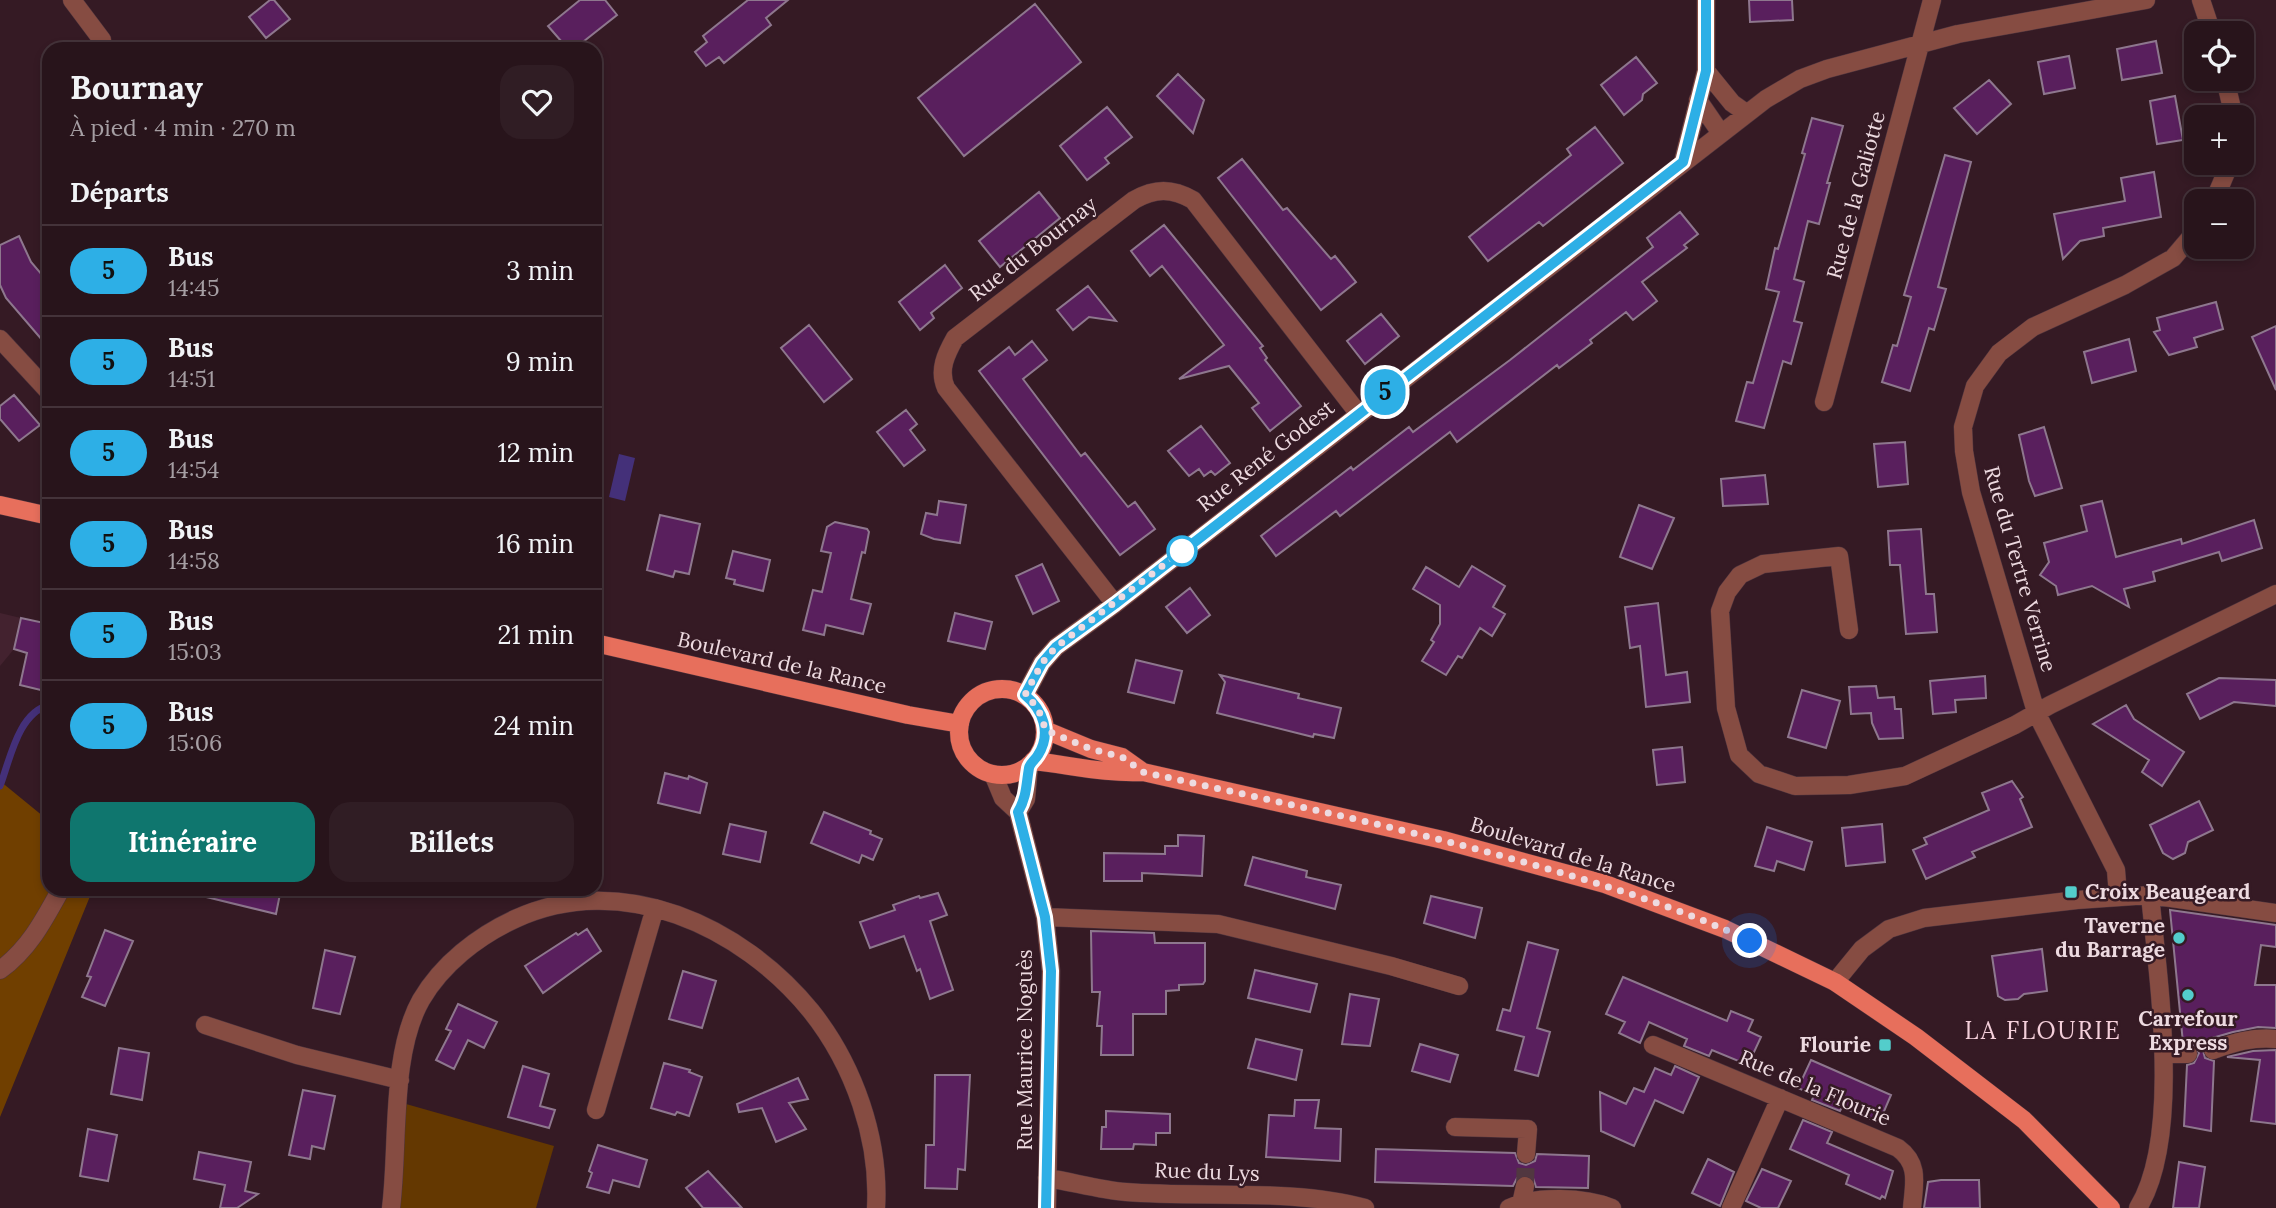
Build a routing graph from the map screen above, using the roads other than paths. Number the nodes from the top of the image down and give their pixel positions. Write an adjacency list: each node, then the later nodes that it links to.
1 (72, 0): 7 (street)
2 (1706, 0): 9 (street)
3 (1932, 0): 8 (street, Rue de la Galiotte)
4 (2146, 0): 8 (street, Rue René Godest)
5 (2201, 0): 6 (street)
6 (2208, 21)
7 (102, 40)
8 (1920, 45): 11 (street, Rue René Godest); 17 (street, Rue de la Galiotte)
9 (1706, 71): 10 (street); 11 (street)
10 (1698, 100): 12 (street); 13 (street)
11 (1746, 113): 12 (street, Rue René Godest)
12 (1720, 132): 13 (street, Rue René Godest)
13 (1683, 162): 18 (street, Rue René Godest)
14 (2184, 245): 26 (street, Rue du Tertre Verrine)
15 (0, 338): 16 (street)
16 (42, 384)
17 (1824, 402)
18 (1358, 413): 22 (street, Rue René Godest); 22 (street, Rue du Bournay)
19 (0, 505): 20 (main road)
20 (42, 514)
21 (2276, 594): 26 (street)
22 (1115, 604): 25 (street, Rue René Godest)
23 (1849, 630): 26 (street)
24 (602, 645): 27 (main road, Boulevard de la Rance)
25 (1025, 695): 27 (main road); 28 (main road)
26 (2036, 712): 35 (street, Rue du Tertre Verrine)
27 (960, 724): 31 (main road)
28 (1045, 730): 29 (main road); 30 (main road, Boulevard de la Rance)
29 (1031, 763): 30 (main road, Boulevard de la Rance); 31 (main road); 32 (street)
30 (1143, 772): 40 (main road, Boulevard de la Rance)
31 (993, 774): 32 (street, Rue Maurice Noguès)
32 (1018, 812): 38 (street, Rue Maurice Noguès)
33 (2150, 895): 35 (street); 37 (street); 46 (street)
34 (57, 896): 39 (street)
35 (2118, 896): 40 (street)
36 (655, 908): 48 (street); 50 (street); 57 (street)
37 (2276, 913)
38 (1045, 917): 41 (street); 53 (street, Rue Maurice Noguès)
39 (0, 971)
40 (1835, 982): 62 (main road, Boulevard de la Rance)
41 (1459, 986)
42 (205, 1026): 48 (street)
43 (2276, 1039): 45 (street)
44 (1653, 1045): 49 (street, Rue de la Flourie)
45 (2213, 1050)
46 (2165, 1054): 47 (street); 63 (street)
47 (2188, 1054)
48 (400, 1080): 56 (street)
49 (1780, 1098): 60 (street); 61 (street, Rue de la Flourie)
50 (596, 1110)
51 (1455, 1127): 52 (street)
52 (1526, 1154)
53 (1047, 1178): 58 (street, Rue Maurice Noguès); 59 (street, Rue du Lys)
54 (1518, 1199): 55 (street)
55 (1606, 1205)
56 (391, 1208)
57 (876, 1208)
58 (1046, 1208)
59 (1365, 1208)
60 (1731, 1208)
61 (1912, 1208)
62 (2111, 1208)
63 (2138, 1208)

